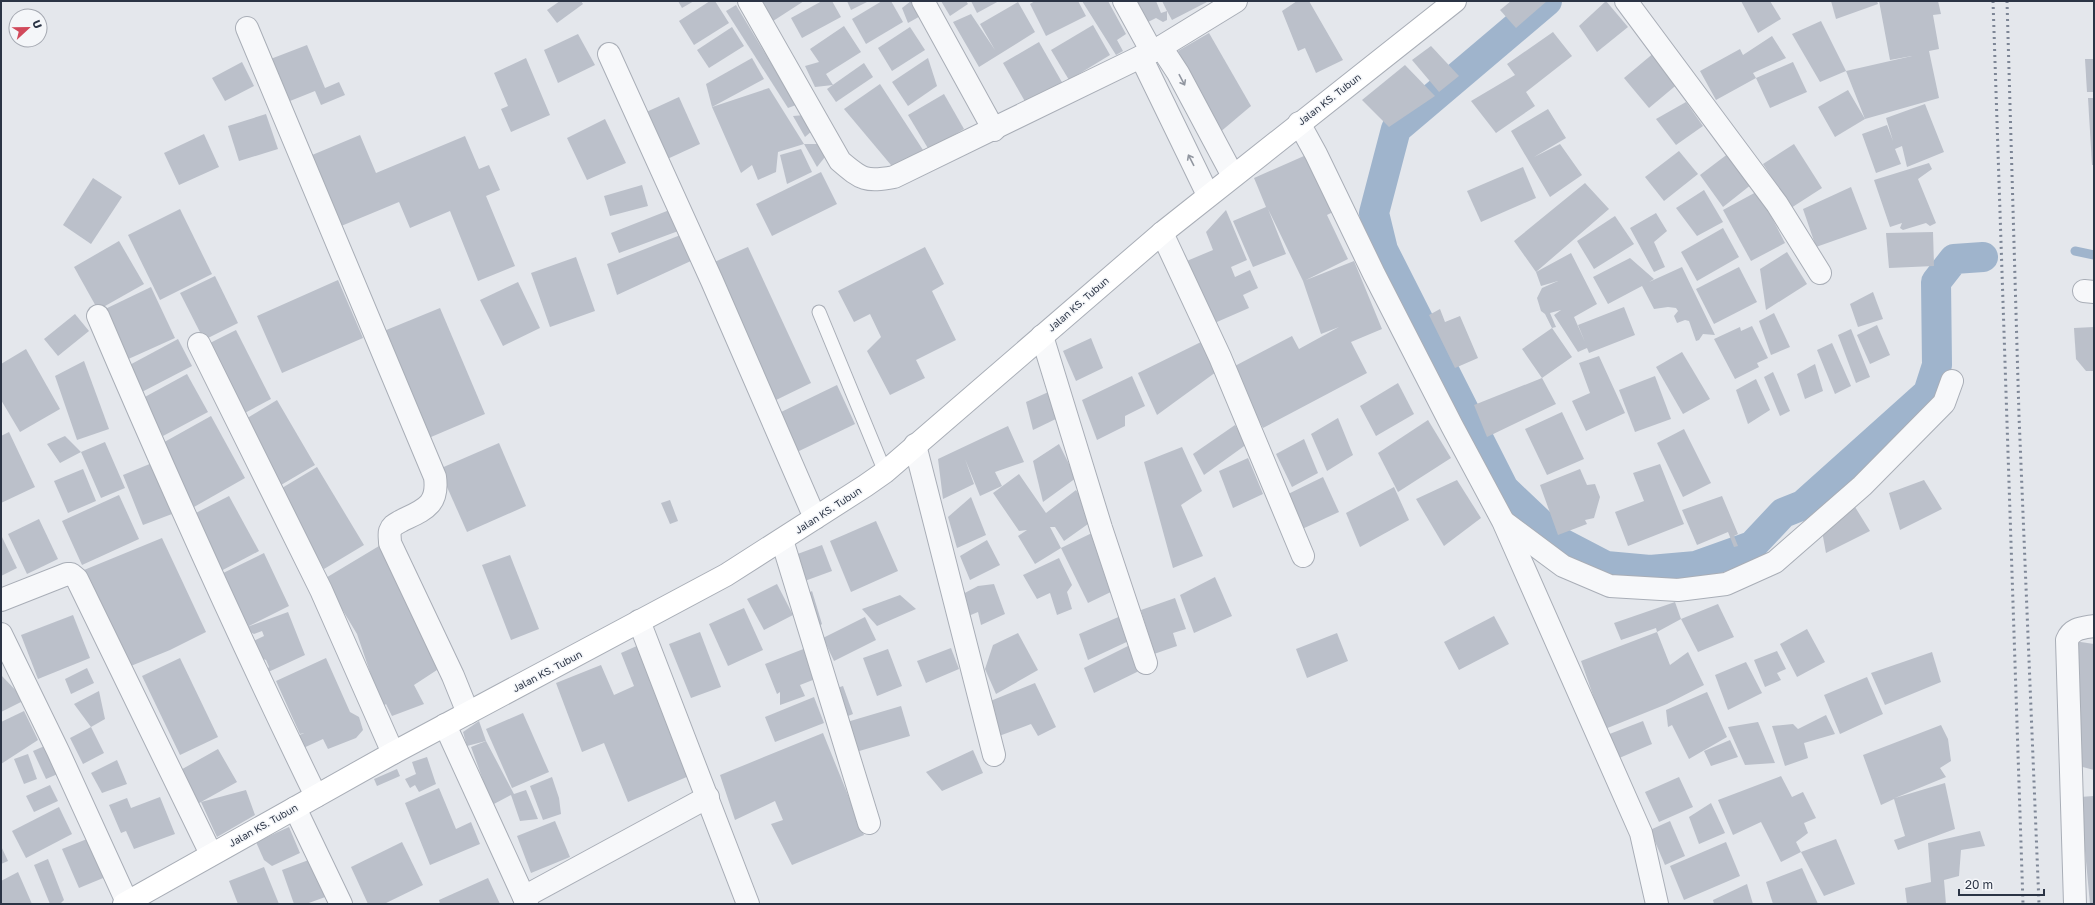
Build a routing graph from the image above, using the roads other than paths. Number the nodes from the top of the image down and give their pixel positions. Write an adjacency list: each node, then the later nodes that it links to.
1 (749, 1): 11 (street)
2 (923, 1): 11 (street)
3 (1124, 1): 8 (street)
4 (1236, 1): 8 (street)
5 (1455, 1): 10 (street, Jalan KS. Tubun)
6 (1626, 1): 15 (street)
7 (247, 28): 32 (street)
8 (1151, 52): 11 (street); 12 (street, one-way to 12); 13 (street, one-way to 8)
9 (609, 54): 23 (street)
10 (1299, 123): 12 (street, Jalan KS. Tubun); 24 (street)
11 (994, 130)
12 (1233, 176): 13 (street, Jalan KS. Tubun)
13 (1208, 195): 14 (street, Jalan KS. Tubun)
14 (1162, 233): 18 (street, Jalan KS. Tubun); 26 (street)
15 (1820, 273)
16 (819, 312): 22 (lane)
17 (98, 316): 36 (street)
18 (1042, 336): 21 (street, Jalan KS. Tubun); 31 (street)
19 (199, 344): 34 (street)
20 (1952, 381): 24 (street)
21 (915, 445): 22 (street, Jalan KS. Tubun); 35 (street)
22 (885, 472): 23 (street, Jalan KS. Tubun)
23 (816, 518): 25 (street, Jalan KS. Tubun)
24 (1503, 521): 46 (street)
25 (782, 540): 28 (street, Jalan KS. Tubun); 39 (street)
26 (1303, 556)
27 (1, 600): 40 (street)
28 (639, 621): 32 (street, Jalan KS. Tubun); 37 (street)
29 (2094, 626): 47 (street)
30 (1, 634): 43 (street)
31 (1146, 663)
32 (468, 713): 33 (street, Jalan KS. Tubun)
33 (445, 725): 34 (street, Jalan KS. Tubun); 42 (street)
34 (393, 753): 36 (street, Jalan KS. Tubun)
35 (994, 755)
36 (316, 796): 38 (street, Jalan KS. Tubun)
37 (708, 797): 42 (street); 45 (street)
38 (295, 808): 40 (street, Jalan KS. Tubun); 44 (street)
39 (868, 823)
40 (211, 854): 41 (street, Jalan KS. Tubun)
41 (150, 898): 43 (street, Jalan KS. Tubun)
42 (525, 900)
43 (126, 903)
44 (341, 904)
45 (748, 904)
46 (1657, 904)
47 (2075, 904)

